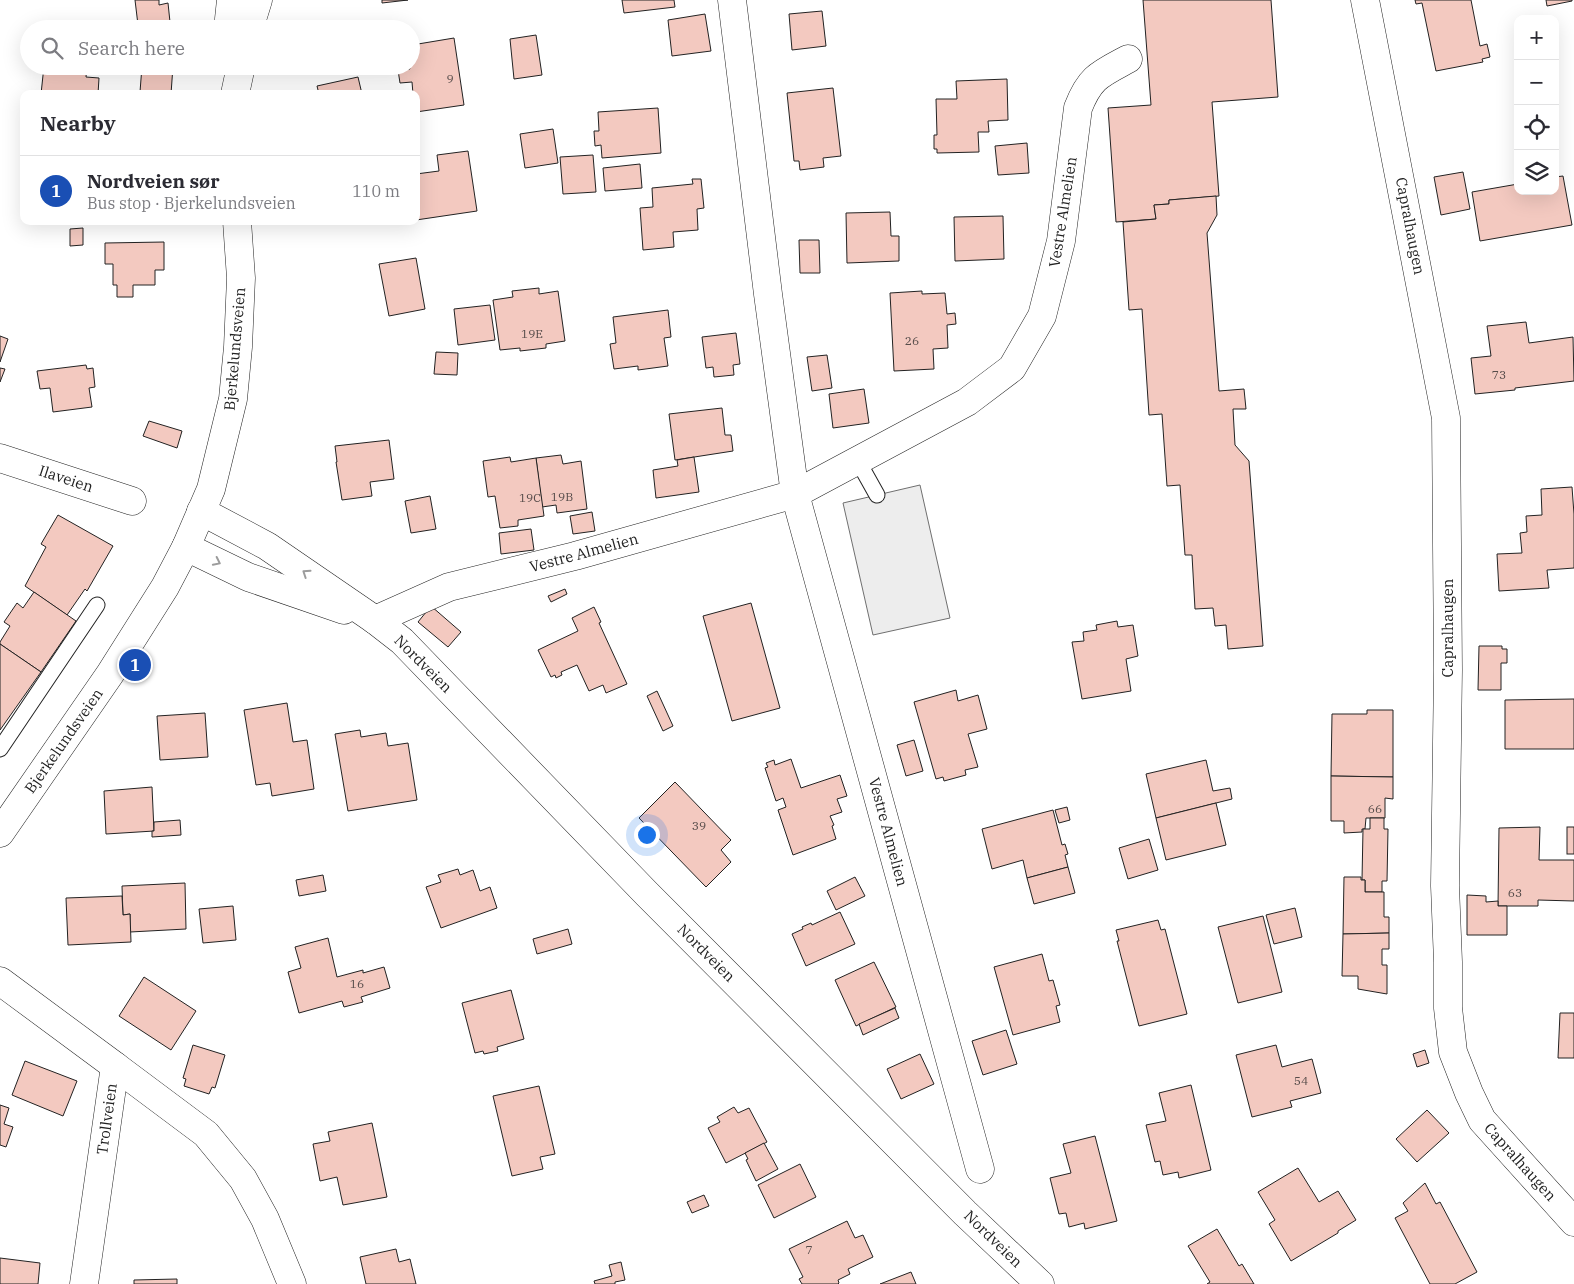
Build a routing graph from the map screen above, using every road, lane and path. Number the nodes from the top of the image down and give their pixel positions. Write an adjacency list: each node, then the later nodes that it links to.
1 (231, 0): 5 (street)
2 (258, 0): 6 (street)
3 (732, 0): 15 (street, Vestre Almelien)
4 (1365, 0): 27 (street, Capralhaugen)
5 (228, 20)
6 (252, 20)
7 (1128, 59): 14 (street, Vestre Almelien)
8 (230, 75): 10 (street)
9 (239, 75): 11 (street)
10 (230, 90)
11 (235, 90)
12 (237, 225): 18 (street, Bjerkelundsveien)
13 (0, 458): 17 (street, Ilaveien)
14 (858, 461): 15 (street, Vestre Almelien); 16 (lane)
15 (795, 494): 21 (street, Vestre Almelien); 26 (street, Vestre Almelien)
16 (877, 495)
17 (132, 501)
18 (201, 510): 19 (street, Bjerkelundsveien); 21 (street, Nordveien, one-way to 18)
19 (186, 546): 21 (street, Nordveien, one-way to 21); 23 (street, Bjerkelundsveien)
20 (97, 605): 22 (lane)
21 (375, 620): 30 (street, Nordveien)
22 (0, 749)
23 (0, 833)
24 (0, 981): 25 (street, Trollveien)
25 (115, 1066): 28 (street, Trollveien); 29 (street)
26 (980, 1170)
27 (1574, 1222)
28 (84, 1284)
29 (292, 1284)
30 (1040, 1284)

